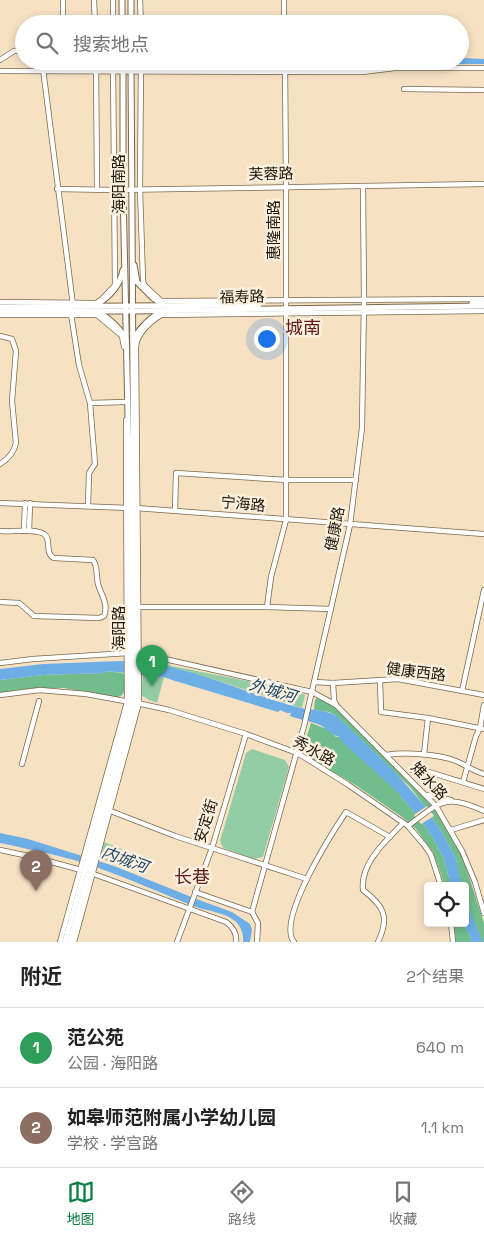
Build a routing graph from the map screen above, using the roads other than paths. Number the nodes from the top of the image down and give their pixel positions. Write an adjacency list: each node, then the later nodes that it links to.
1 (63, 0): 8 (street)
2 (94, 0): 9 (street)
3 (113, 0): 10 (street)
4 (122, 0): 11 (main road)
5 (131, 0): 12 (main road)
6 (140, 0): 13 (street)
7 (284, 0): 14 (street)
8 (63, 15)
9 (95, 15)
10 (113, 15)
11 (122, 15)
12 (131, 15)
13 (141, 15)
14 (284, 15)
15 (15, 51): 16 (street)
16 (0, 60)
17 (469, 68): 18 (street)
18 (484, 68)
19 (43, 70): 20 (street); 26 (street); 33 (street)
20 (96, 70): 21 (street); 34 (street)
21 (114, 70): 22 (street); 38 (street)
22 (123, 70): 23 (street); 35 (main road, 海阳南路)
23 (132, 70): 24 (street); 36 (main road, 海阳南路)
24 (141, 70): 27 (street); 37 (street)
25 (378, 70): 27 (street)
26 (0, 71)
27 (285, 71): 32 (street, 惠隆南路)
28 (404, 89): 29 (street)
29 (484, 90)
30 (484, 184): 31 (street, 芙蓉路)
31 (363, 186): 32 (street, 芙蓉路); 43 (street, 健康路)
32 (286, 187): 37 (street, 芙蓉路); 45 (street, 惠隆南路)
33 (58, 188): 34 (street, 芙蓉路); 46 (street)
34 (97, 189): 38 (street, 芙蓉路)
35 (123, 189): 36 (street, 芙蓉路); 38 (street, 芙蓉路); 39 (main road, 海阳南路)
36 (132, 189): 37 (street, 芙蓉路); 39 (main road, 海阳南路)
37 (140, 189): 45 (street)
38 (114, 190): 46 (street)
39 (129, 258): 47 (main road); 48 (main road, 海阳南路); 49 (main road)
40 (484, 298): 43 (street)
41 (0, 302): 46 (street)
42 (484, 304): 43 (main road, 福寿路)
43 (363, 306): 45 (main road, 福寿路); 51 (street); 59 (street, 健康路)
44 (0, 307): 46 (main road, 福寿路)
45 (286, 307): 49 (main road, 福寿路); 58 (street, 惠隆南路); 63 (street)
46 (72, 308): 47 (main road, 福寿路); 50 (main road, 福寿路); 52 (street); 55 (street); 56 (street)
47 (95, 308): 48 (main road, 福寿路); 54 (main road)
48 (129, 308): 49 (main road, 福寿路); 54 (main road, 海阳路)
49 (166, 308): 54 (main road)
50 (0, 311)
51 (484, 311)
52 (0, 315)
53 (0, 336): 57 (street)
54 (130, 343): 63 (main road, 海阳路)
55 (125, 402): 56 (street); 63 (street)
56 (90, 403): 62 (street)
57 (0, 464)
58 (287, 480): 59 (street); 64 (street); 65 (street, 惠隆南路)
59 (356, 480): 66 (street, 健康路)
60 (0, 503): 61 (street, 宁海路)
61 (28, 503): 62 (street, 宁海路); 68 (street)
62 (88, 506): 63 (street, 宁海路)
63 (132, 508): 64 (street, 宁海路); 72 (main road, 海阳路)
64 (175, 511): 65 (street, 宁海路)
65 (286, 520): 66 (street, 宁海路); 73 (street, 惠隆南路)
66 (350, 525): 69 (street, 宁海路); 74 (street, 健康路)
67 (0, 531): 68 (street)
68 (27, 531): 71 (street)
69 (484, 534)
70 (484, 590): 75 (street)
71 (0, 602)
72 (133, 607): 73 (street); 76 (main road, 海阳路)
73 (267, 607): 74 (street)
74 (331, 609): 80 (street, 健康路)
75 (481, 615): 82 (street)
76 (133, 655): 77 (street); 78 (main road, 海阳路); 83 (street)
77 (0, 663)
78 (133, 677): 87 (main road, 海阳路); 87 (street)
79 (380, 680): 81 (street, 健康西路); 82 (street, 健康西路); 90 (street)
80 (314, 682): 81 (street, 健康西路); 83 (street, 健康路)
81 (332, 683): 88 (street)
82 (462, 691): 85 (street, 健康西路)
83 (312, 692): 88 (street, 雉水路); 93 (street, 健康路)
84 (0, 695): 87 (street, 秀水路)
85 (484, 695)
86 (39, 702): 96 (street)
87 (133, 703): 92 (street, 秀水路); 105 (main road, 海阳路); 105 (street)
88 (336, 705): 95 (street, 雉水路)
89 (484, 705): 91 (street)
90 (428, 718): 91 (street); 94 (street)
91 (482, 729): 97 (street)
92 (246, 734): 93 (street, 秀水路); 112 (street, 安定街)
93 (297, 753): 108 (street, 秀水路); 115 (street, 健康路)
94 (424, 754): 95 (street); 97 (street)
95 (386, 755): 102 (street, 雉水路)
96 (22, 764)
97 (466, 767): 99 (street); 100 (street)
98 (412, 770): 100 (street)
99 (484, 774)
100 (463, 782): 101 (street)
101 (484, 789)
102 (427, 795): 103 (street); 104 (street, 雉水路)
103 (452, 800): 104 (street); 106 (street)
104 (434, 807): 109 (street); 110 (street, 雉水路)
105 (104, 808): 112 (street); 114 (main road, 海阳路); 114 (street)
106 (484, 812)
107 (484, 820): 110 (street)
108 (403, 823): 109 (street, 秀水路); 111 (street)
109 (408, 826): 118 (street, 秀水路)
110 (451, 830): 122 (street, 雉水路)
111 (390, 837): 117 (street); 132 (street)
112 (212, 848): 115 (street); 119 (street, 安定街)
113 (0, 850): 116 (street)
114 (91, 855): 116 (main road, 海阳路); 116 (street)
115 (265, 866): 117 (street); 121 (street, 健康路)
116 (87, 869): 120 (street); 124 (street); 125 (main road, 海阳路); 126 (main road, 海阳路); 127 (street)
117 (307, 879): 131 (street)
118 (440, 882)
119 (195, 892): 120 (street, 安定街); 121 (street)
120 (189, 908): 128 (street, 安定街); 129 (street)
121 (252, 912): 130 (street)
122 (484, 913)
123 (451, 927): 133 (street)
124 (60, 942)
125 (64, 942)
126 (70, 942)
127 (74, 942)
128 (177, 942)
129 (236, 942)
130 (257, 942)
131 (294, 942)
132 (378, 942)
133 (453, 942)

